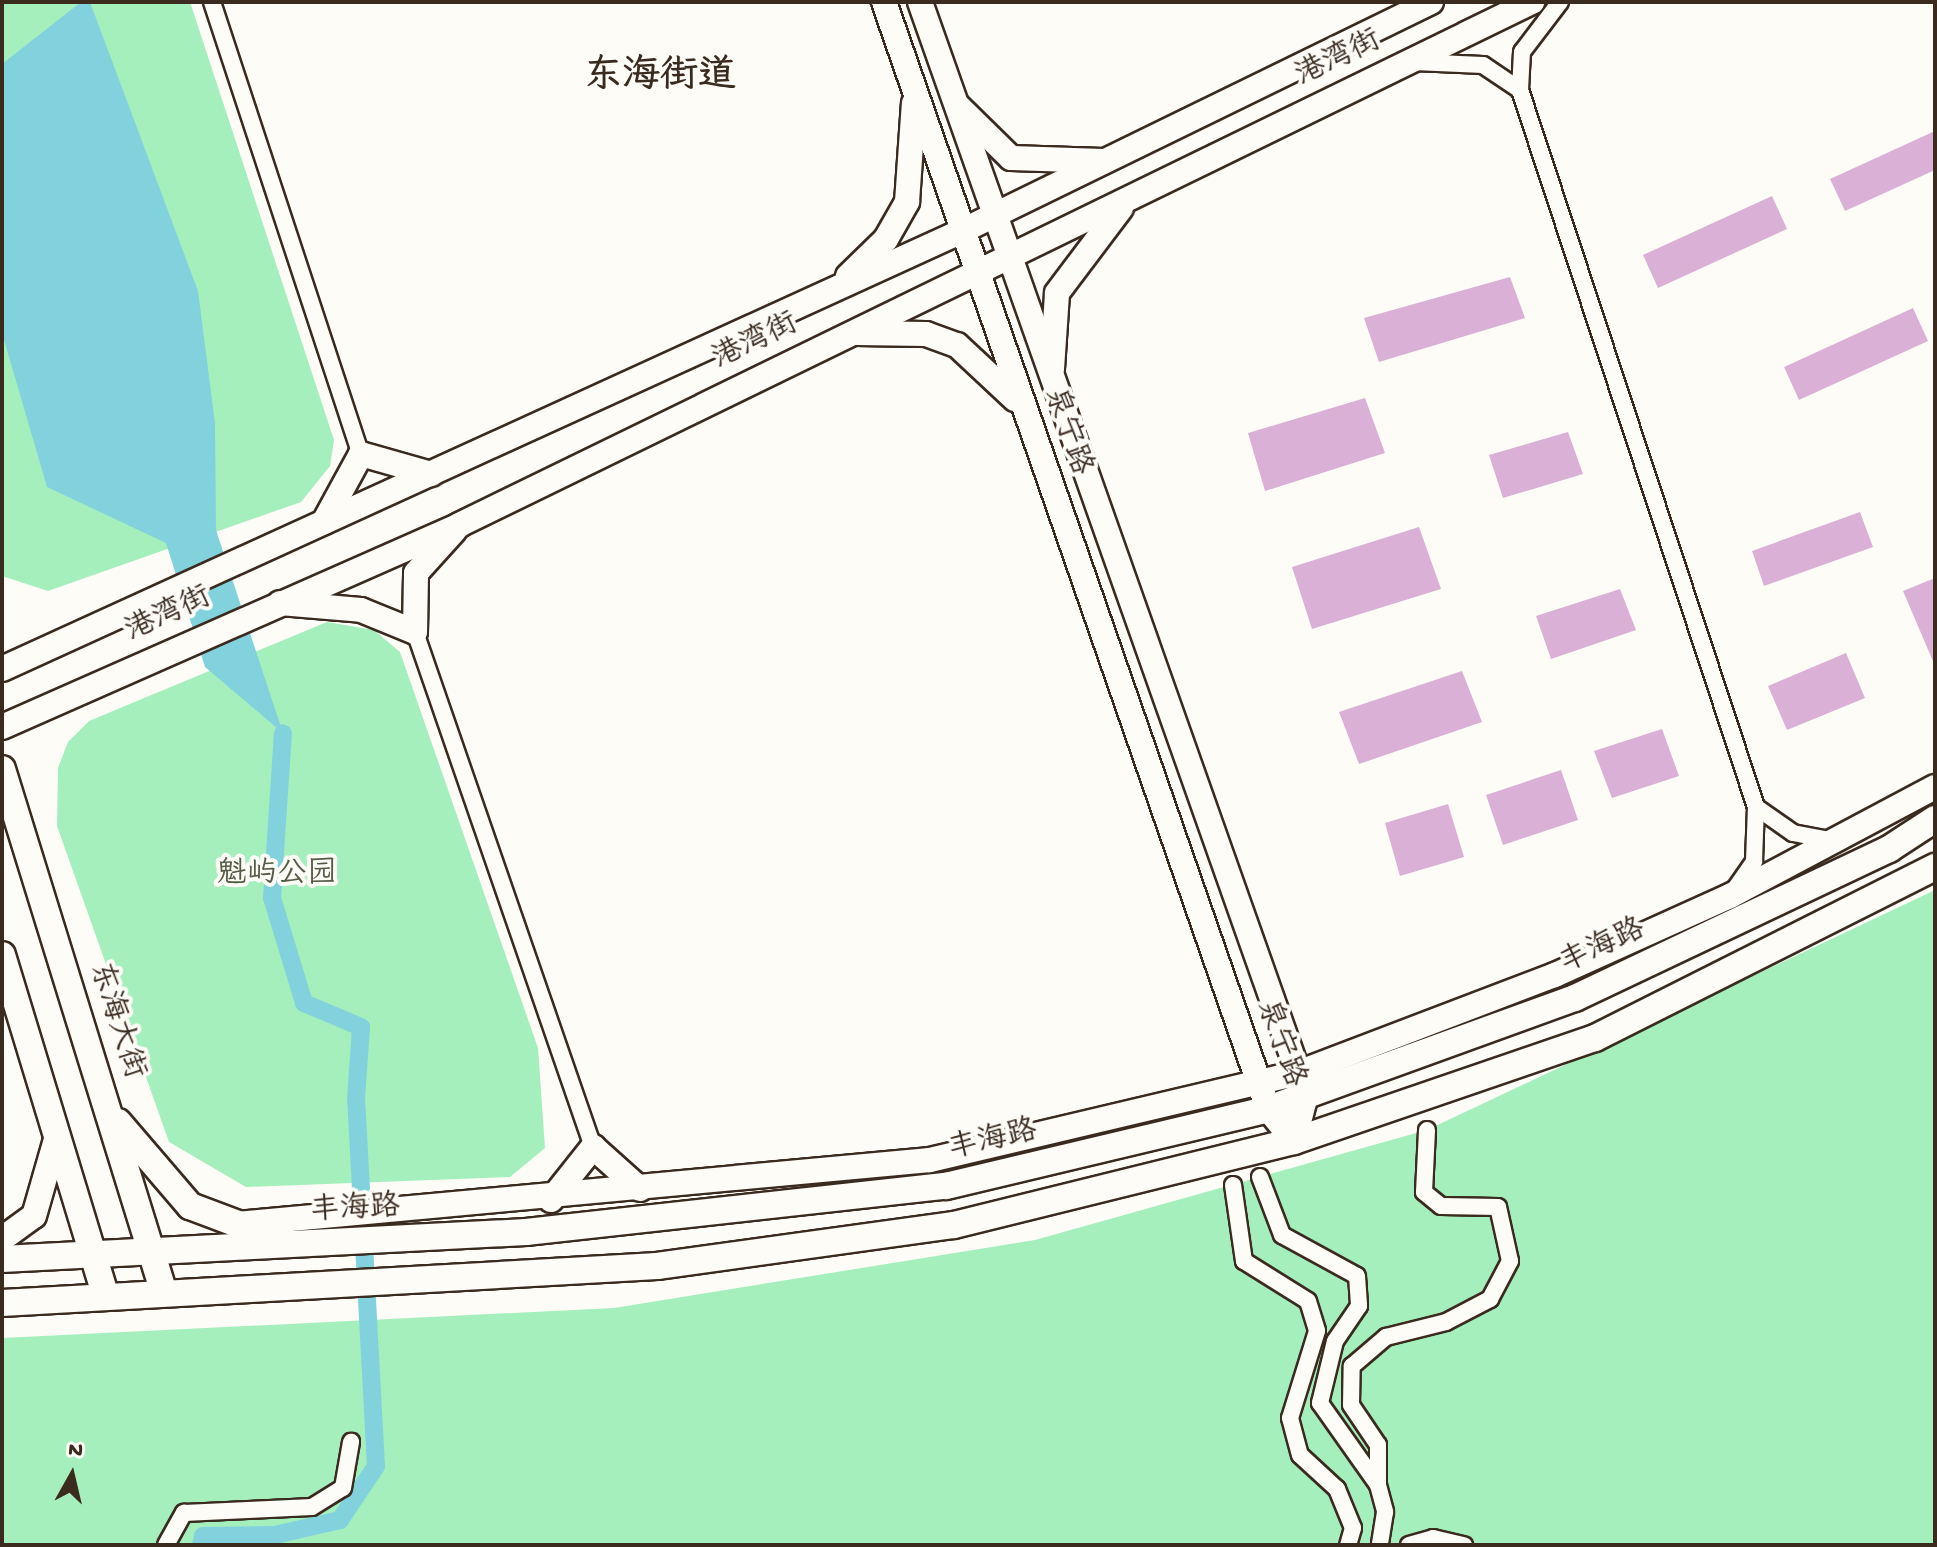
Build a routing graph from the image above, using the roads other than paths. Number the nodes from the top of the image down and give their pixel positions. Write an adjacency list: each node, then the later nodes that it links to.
1 (212, 2): 23 (street)
2 (884, 2): 11 (street, 泉宁路)
3 (920, 2): 12 (street, 泉宁路)
4 (1405, 2): 8 (street)
5 (1431, 2): 8 (street, 港湾街)
6 (1532, 2): 9 (street, 港湾街)
7 (1560, 2): 10 (street)
8 (1376, 29): 13 (street, 港湾街)
9 (1409, 62): 10 (street); 14 (street, 港湾街)
10 (1520, 90): 33 (street)
11 (915, 93): 16 (street, 泉宁路); 19 (street)
12 (955, 102): 13 (street); 15 (street, 泉宁路)
13 (1107, 161): 15 (street, 港湾街)
14 (1129, 199): 17 (street, 港湾街); 21 (street)
15 (994, 217): 16 (street, 港湾街); 17 (street, 泉宁路)
16 (962, 231): 18 (street, 泉宁路); 19 (street, 港湾街)
17 (1008, 258): 18 (street, 港湾街); 21 (street, 泉宁路)
18 (976, 271): 20 (street, 港湾街); 22 (street, 泉宁路)
19 (833, 290): 24 (street, 港湾街)
20 (849, 333): 22 (street); 26 (street, 港湾街)
21 (1051, 380): 40 (street, 泉宁路)
22 (1025, 410): 39 (street, 泉宁路)
23 (361, 454): 24 (street); 25 (street)
24 (431, 474): 25 (street, 港湾街)
25 (324, 522): 29 (street, 港湾街)
26 (459, 525): 27 (street, 港湾街); 28 (street)
27 (270, 604): 28 (street); 30 (street, 港湾街)
28 (415, 632): 46 (street)
29 (2, 669)
30 (2, 727)
31 (2, 769): 42 (main road, 东海大街)
32 (1935, 787): 35 (street)
33 (1756, 807): 35 (street); 37 (street)
34 (1935, 819): 40 (main road, 丰海路)
35 (1837, 841): 37 (street)
36 (1935, 867): 45 (main road)
37 (1730, 896): 40 (street)
38 (2, 955): 44 (main road)
39 (1259, 1082): 40 (street); 41 (street, 泉宁路); 49 (street)
40 (1302, 1084): 41 (main road, 丰海路); 45 (street, 泉宁路)
41 (1268, 1109): 45 (street, 泉宁路); 53 (main road, 丰海路)
42 (112, 1116): 51 (main road); 54 (main road, 东海大街)
43 (1427, 1130): 60 (street)
44 (57, 1136): 52 (street); 55 (main road)
45 (1294, 1141): 56 (main road)
46 (593, 1147): 49 (street); 50 (street)
47 (1260, 1177): 60 (street)
48 (1233, 1185): 62 (street)
49 (640, 1189): 50 (street)
50 (551, 1200): 51 (street)
51 (236, 1224): 53 (main road)
52 (4, 1242): 55 (main road, 丰海路)
53 (296, 1246): 54 (main road, 丰海路)
54 (152, 1251): 55 (main road, 丰海路); 56 (main road, 东海大街)
55 (94, 1258): 57 (main road)
56 (164, 1293): 57 (main road)
57 (106, 1297): 58 (main road)
58 (2, 1303)
59 (351, 1442): 61 (street)
60 (1378, 1485): 63 (street)
61 (166, 1545)
62 (1348, 1545)
63 (1380, 1545)
64 (1409, 1545): 65 (street)
65 (1464, 1545)

